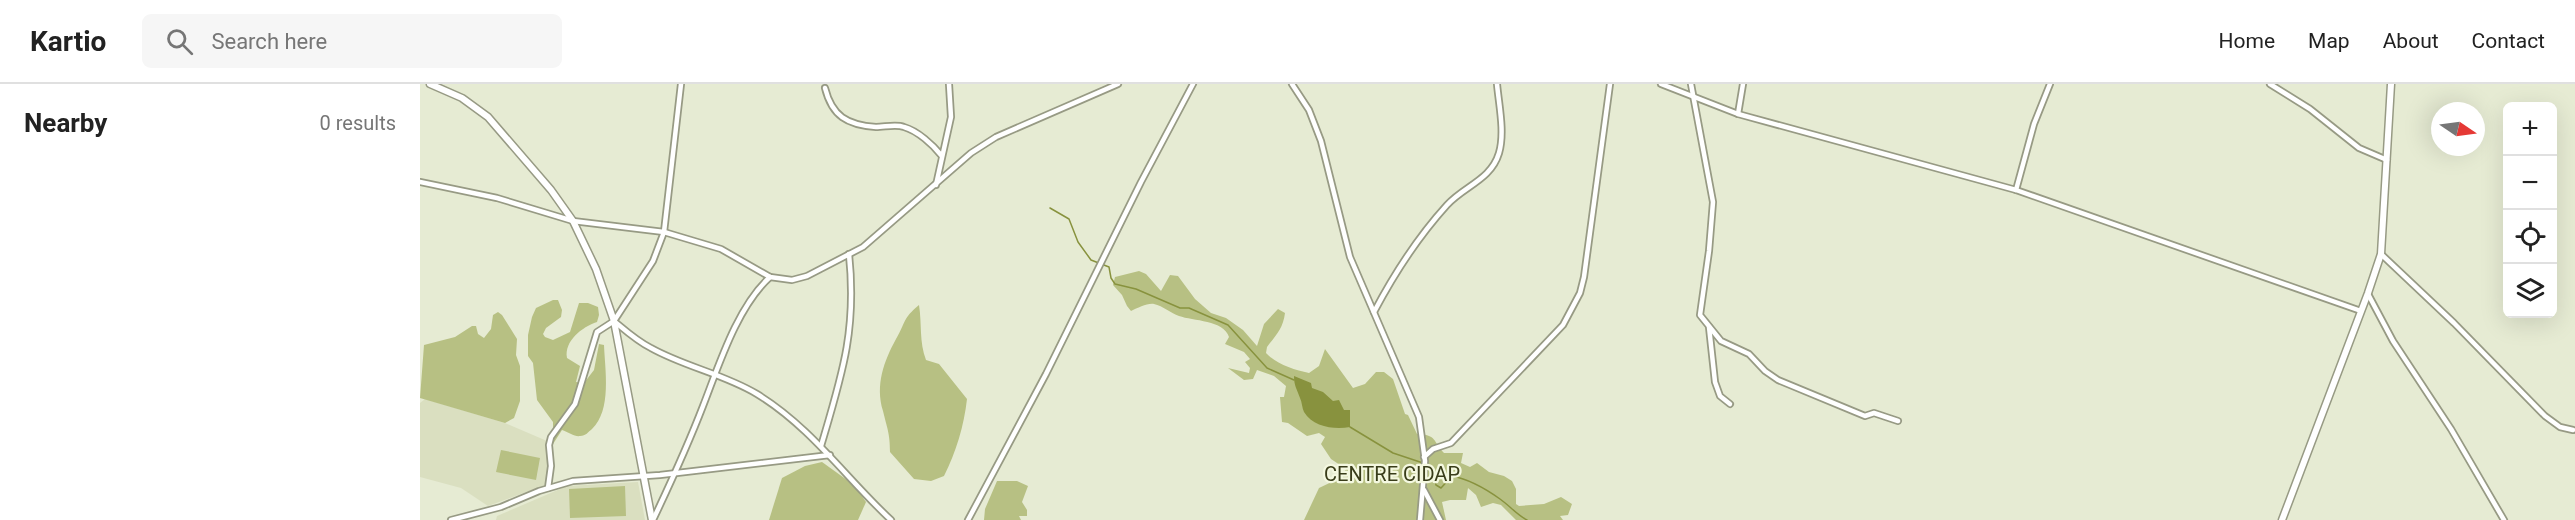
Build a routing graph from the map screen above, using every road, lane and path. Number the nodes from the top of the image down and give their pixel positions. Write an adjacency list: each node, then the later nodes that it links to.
1 (430, 84): 23 (main road)
2 (681, 84): 24 (street)
3 (949, 84): 18 (street)
4 (1118, 84): 21 (street)
5 (1193, 84): 48 (street)
6 (1292, 84): 30 (street)
7 (1497, 84): 30 (street)
8 (1610, 84): 39 (street)
9 (1660, 84): 16 (street)
10 (1691, 84): 16 (street)
11 (1743, 84): 17 (street)
12 (2050, 84): 22 (street)
13 (2270, 84): 19 (street)
14 (2391, 84): 19 (main road)
15 (825, 88): 18 (street)
16 (1693, 98): 17 (street); 32 (street)
17 (1738, 114): 22 (street)
18 (941, 155): 21 (street)
19 (2387, 160): 26 (main road)
20 (420, 182): 23 (street)
21 (936, 185): 25 (street)
22 (2016, 190): 29 (street)
23 (573, 221): 24 (street); 31 (main road)
24 (664, 232): 27 (street); 31 (street)
25 (849, 254): 27 (street); 37 (street)
26 (2381, 254): 28 (main road); 36 (street)
27 (770, 277): 33 (street)
28 (2368, 293): 29 (main road); 52 (street)
29 (2361, 311): 51 (main road)
30 (1374, 312): 39 (street)
31 (614, 321): 33 (street); 41 (main road); 42 (street)
32 (1709, 327): 34 (street); 35 (street)
33 (715, 374): 37 (street); 40 (street)
34 (1730, 404)
35 (1898, 421)
36 (2573, 430)
37 (821, 446): 38 (street)
38 (830, 455): 40 (street); 47 (street)
39 (1424, 461): 43 (street)
40 (675, 473): 41 (street); 46 (street)
41 (642, 476): 42 (street); 46 (main road)
42 (548, 488): 44 (street)
43 (1424, 490): 49 (street); 50 (street)
44 (468, 518): 45 (street)
45 (451, 520)
46 (653, 520)
47 (891, 520)
48 (968, 520)
49 (1420, 520)
50 (1440, 520)
51 (2282, 520)
52 (2504, 520)

